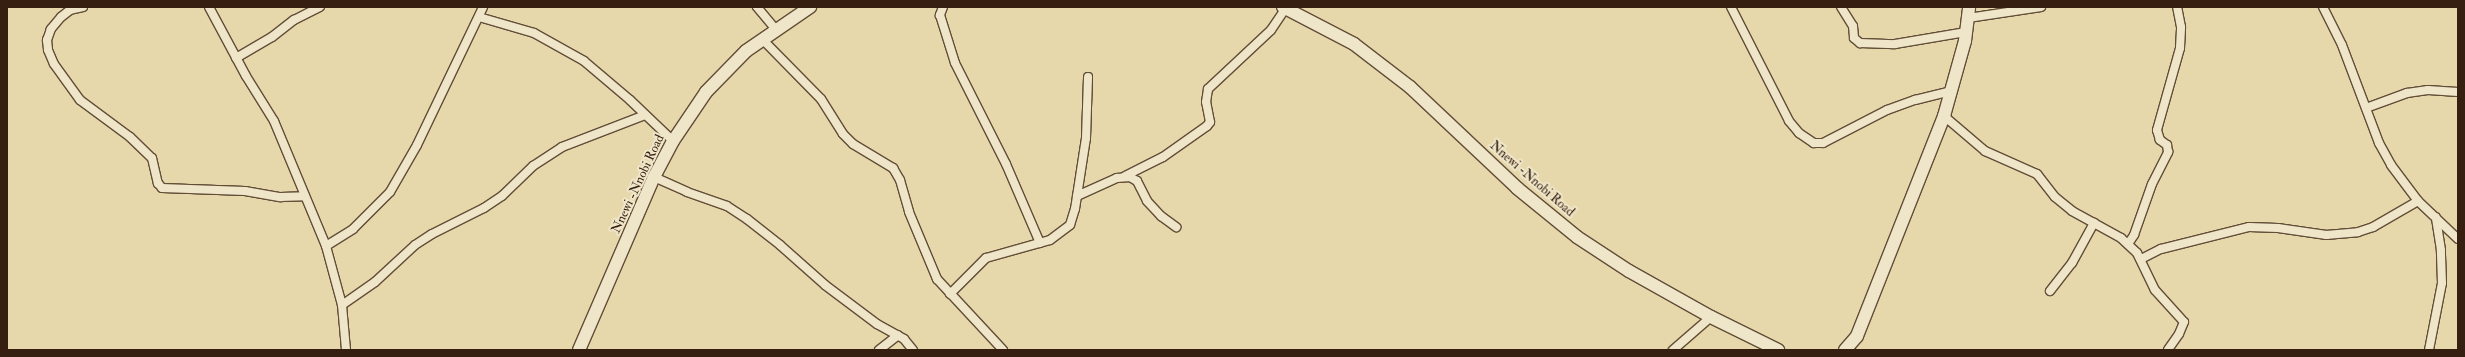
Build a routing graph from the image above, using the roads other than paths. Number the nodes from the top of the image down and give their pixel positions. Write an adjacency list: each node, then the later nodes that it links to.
1 (83, 7): 29 (street)
2 (209, 7): 19 (street)
3 (320, 7): 19 (street)
4 (758, 7): 16 (street)
5 (810, 7): 16 (main road, Nnewi -Nnobi Road)
6 (943, 7): 36 (street)
7 (1731, 7): 21 (street)
8 (1841, 7): 17 (street)
9 (2041, 7): 14 (street)
10 (2177, 7): 37 (street)
11 (2323, 7): 23 (street)
12 (482, 8): 15 (street)
13 (1284, 8): 27 (street); 43 (main road, Nnewi -Nnobi Road)
14 (1968, 12): 17 (main road)
15 (479, 17): 24 (street); 38 (street)
16 (776, 30): 18 (main road, Nnewi -Nnobi Road)
17 (1966, 32): 21 (main road)
18 (762, 39): 26 (main road, Nnewi -Nnobi Road); 41 (street)
19 (236, 58): 29 (street)
20 (1088, 77): 30 (street)
21 (1952, 91): 25 (main road)
22 (2458, 92): 23 (street)
23 (2366, 108): 31 (street)
24 (645, 115): 26 (street); 42 (street)
25 (1944, 116): 33 (street); 45 (main road)
26 (673, 141): 28 (main road, Nnewi -Nnobi Road)
27 (1125, 176): 30 (street); 34 (street)
28 (654, 177): 44 (street); 47 (main road, Nnewi -Nnobi Road)
29 (305, 196): 38 (street)
30 (1077, 196): 36 (street)
31 (2418, 201): 32 (street); 39 (street)
32 (2436, 217): 35 (street); 56 (street)
33 (2094, 223): 37 (street); 40 (street)
34 (1176, 227)
35 (2458, 239)
36 (1040, 243): 41 (street)
37 (2128, 244): 39 (street)
38 (326, 246): 42 (street)
39 (2141, 259): 55 (street)
40 (2050, 291)
41 (950, 294): 50 (street)
42 (342, 305): 46 (street)
43 (1711, 317): 51 (street); 52 (main road, Nnewi -Nnobi Road)
44 (898, 335): 48 (street); 49 (street)
45 (1857, 336): 53 (main road); 54 (main road)
46 (346, 350)
47 (579, 350)
48 (879, 350)
49 (913, 350)
50 (1003, 350)
51 (1673, 350)
52 (1778, 350)
53 (1845, 350)
54 (1856, 350)
55 (2168, 350)
56 (2429, 350)

